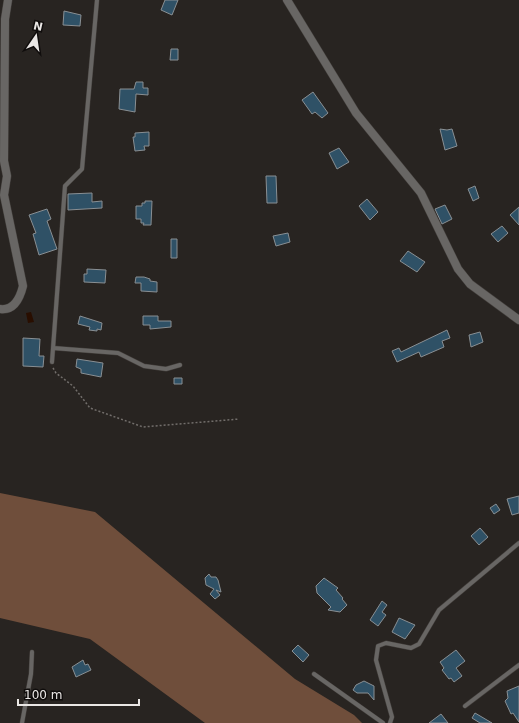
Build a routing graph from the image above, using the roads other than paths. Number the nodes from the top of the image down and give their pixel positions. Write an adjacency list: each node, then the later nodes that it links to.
1 (8, 0): 4 (street)
2 (97, 0): 7 (lane)
3 (287, 0): 6 (street)
4 (2, 194): 5 (street)
5 (0, 309)
6 (519, 320)
7 (53, 348): 8 (lane); 9 (lane)
8 (52, 362)
9 (180, 365)
10 (519, 543): 17 (lane)
11 (32, 652): 15 (lane)
12 (519, 665): 14 (lane)
13 (314, 674): 16 (lane)
14 (465, 706)
15 (22, 723)
16 (383, 723)
17 (390, 723)

